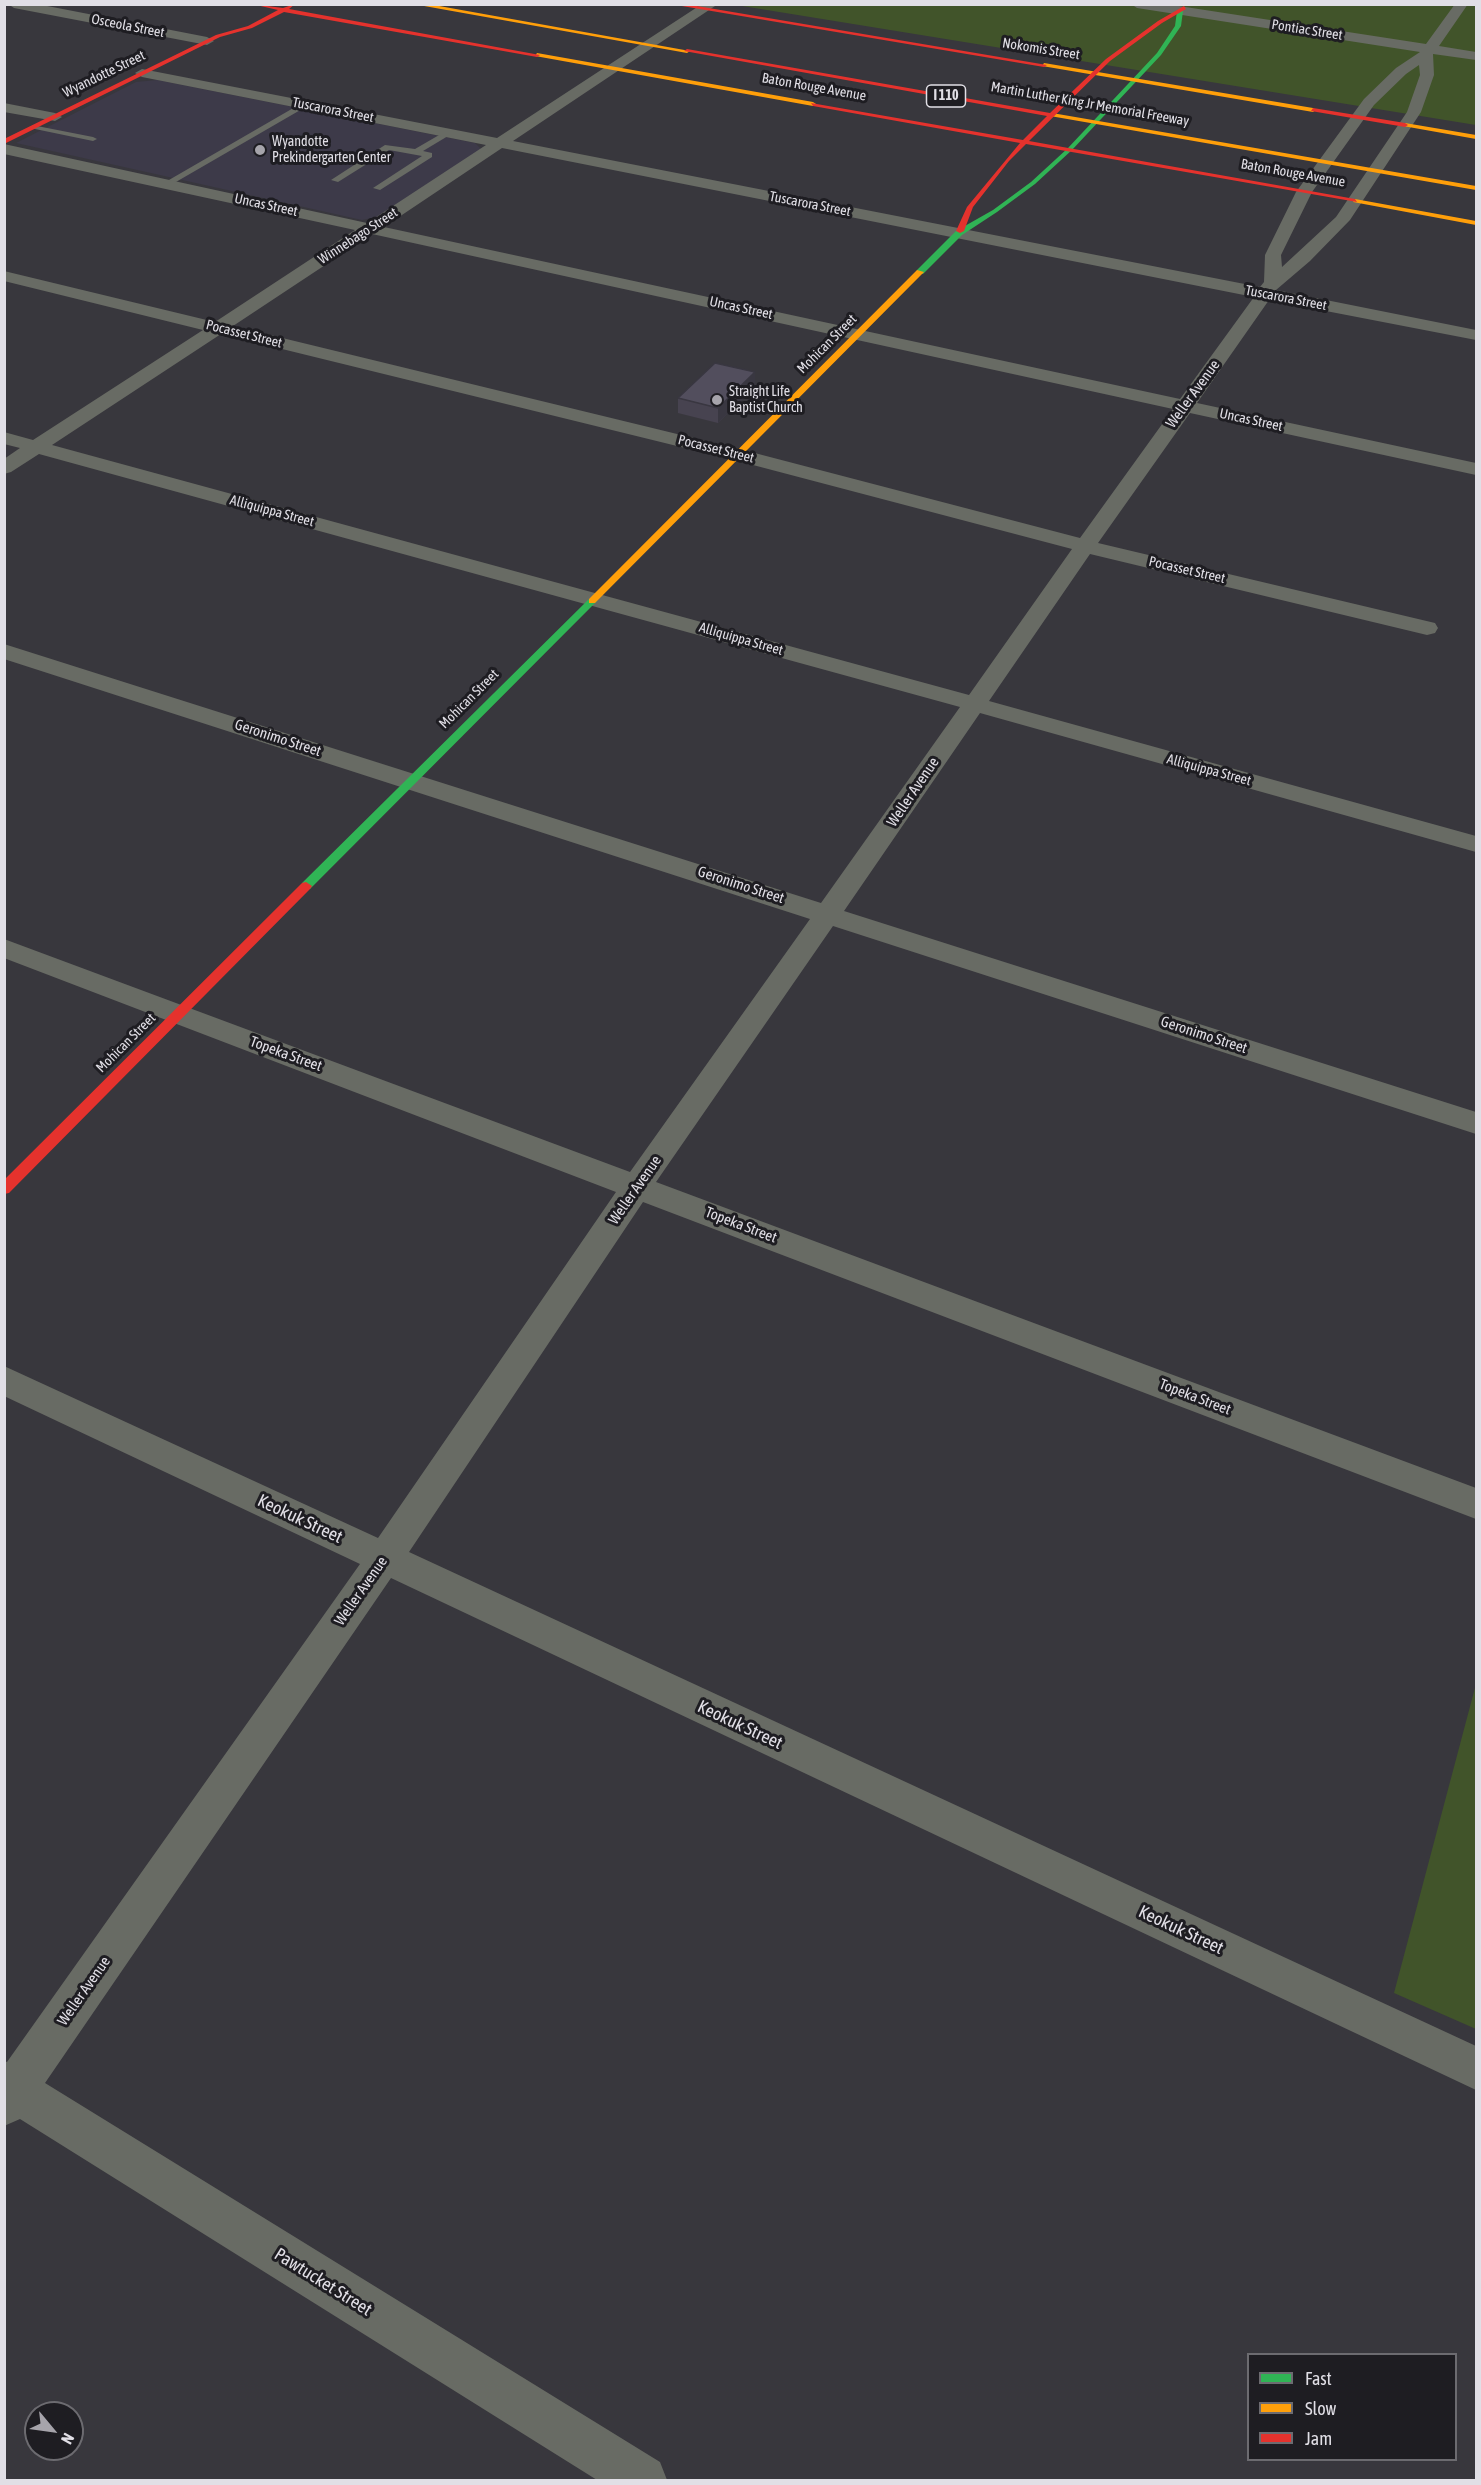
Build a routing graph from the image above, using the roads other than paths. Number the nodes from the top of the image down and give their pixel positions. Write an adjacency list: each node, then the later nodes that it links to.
1 (14, 4): 11 (street, Osceola Street)
2 (415, 4): 42 (main road, Martin Luther King Jr Memorial Freeway / I 110)
3 (672, 4): 7 (main road, Nokomis Street)
4 (1137, 4): 8 (street, Pontiac Street)
5 (1462, 4): 12 (street)
6 (274, 6): 11 (main road, Wyandotte Street); 14 (main road, Baton Rouge Avenue)
7 (708, 7): 14 (street, Winnebago Street); 16 (main road, Nokomis Street)
8 (1184, 8): 12 (street, Pontiac Street); 16 (main road, Mohican Street); 17 (main road, Mohican Street)
9 (646, 26): 10 (main road)
10 (688, 34)
11 (213, 38): 15 (main road, Wyandotte Street)
12 (1428, 51): 13 (street, Pontiac Street); 23 (street); 24 (street, Weller Avenue)
13 (1476, 56)
14 (614, 69): 30 (main road, Baton Rouge Avenue); 32 (street, Winnebago Street)
15 (142, 74): 19 (street, Tuscarora Street); 22 (main road, Wyandotte Street)
16 (1093, 74): 17 (main road, Nokomis Street); 30 (main road, Mohican Street)
17 (1136, 81): 23 (main road, Nokomis Street); 35 (main road, Mohican Street)
18 (1048, 94): 21 (main road, Martin Luther King Jr Memorial Freeway)
19 (305, 105): 26 (street, Tuscarora Street); 40 (lane)
20 (4, 107): 22 (street)
21 (1132, 109)
22 (55, 117): 25 (main road, Wyandotte Street)
23 (1357, 117): 24 (main road, Nokomis Street); 43 (street)
24 (1405, 124): 27 (main road, Nokomis Street); 44 (street, Weller Avenue)
25 (35, 127): 28 (lane); 31 (main road, Wyandotte Street)
26 (449, 133): 32 (street, Tuscarora Street); 37 (lane)
27 (1476, 137)
28 (93, 139)
29 (1318, 140): 33 (main road)
30 (1026, 141): 35 (main road, Baton Rouge Avenue); 47 (main road, Mohican Street)
31 (4, 142)
32 (501, 143): 46 (street, Winnebago Street); 47 (street, Tuscarora Street)
33 (1353, 146)
34 (4, 149): 40 (street, Uncas Street)
35 (1071, 149): 43 (main road, Baton Rouge Avenue); 47 (main road, Mohican Street)
36 (1376, 150): 38 (main road)
37 (416, 152): 39 (lane); 41 (lane)
38 (1399, 154)
39 (334, 180)
40 (166, 184): 46 (street, Uncas Street)
41 (377, 188)
42 (1476, 188)
43 (1304, 192): 44 (main road, Baton Rouge Avenue); 49 (street)
44 (1355, 201): 45 (main road, Baton Rouge Avenue); 49 (street, Weller Avenue)
45 (1476, 223)
46 (371, 227): 50 (street, Winnebago Street); 51 (street, Uncas Street)
47 (959, 233): 49 (street, Tuscarora Street); 51 (main road, Mohican Street)
48 (4, 276): 50 (street, Pocasset Street)
49 (1269, 288): 52 (street, Tuscarora Street); 53 (street, Weller Avenue)
50 (219, 328): 55 (street, Winnebago Street); 56 (street, Pocasset Street)
51 (860, 333): 53 (street, Uncas Street); 56 (main road, Mohican Street)
52 (1476, 335)
53 (1185, 405): 58 (street, Uncas Street); 59 (street, Weller Avenue)
54 (4, 438): 55 (street, Alliquippa Street)
55 (36, 447): 57 (street, Winnebago Street); 60 (street, Alliquippa Street)
56 (740, 455): 59 (street, Pocasset Street); 60 (main road, Mohican Street)
57 (4, 468)
58 (1476, 469)
59 (1085, 546): 61 (street, Pocasset Street); 63 (street, Weller Avenue)
60 (594, 598): 63 (street, Alliquippa Street); 64 (main road, Mohican Street)
61 (1427, 628)
62 (4, 651): 64 (street, Geronimo Street)
63 (973, 704): 65 (street, Alliquippa Street); 66 (street, Weller Avenue)
64 (411, 780): 66 (street, Geronimo Street); 68 (main road, Mohican Street)
65 (1476, 844)
66 (830, 914): 69 (street, Geronimo Street); 70 (street, Weller Avenue)
67 (4, 948): 68 (street, Topeka Street)
68 (178, 1014): 70 (street, Topeka Street); 71 (main road, Mohican Street)
69 (1476, 1123)
70 (638, 1186): 73 (street, Topeka Street); 74 (street, Weller Avenue)
71 (4, 1190)
72 (4, 1380): 74 (street, Keokuk Street)
73 (1476, 1504)
74 (384, 1559): 75 (street, Keokuk Street); 76 (street, Weller Avenue)
75 (1476, 2068)
76 (8, 2092): 77 (street, Pawtucket Street)
77 (642, 2481)

